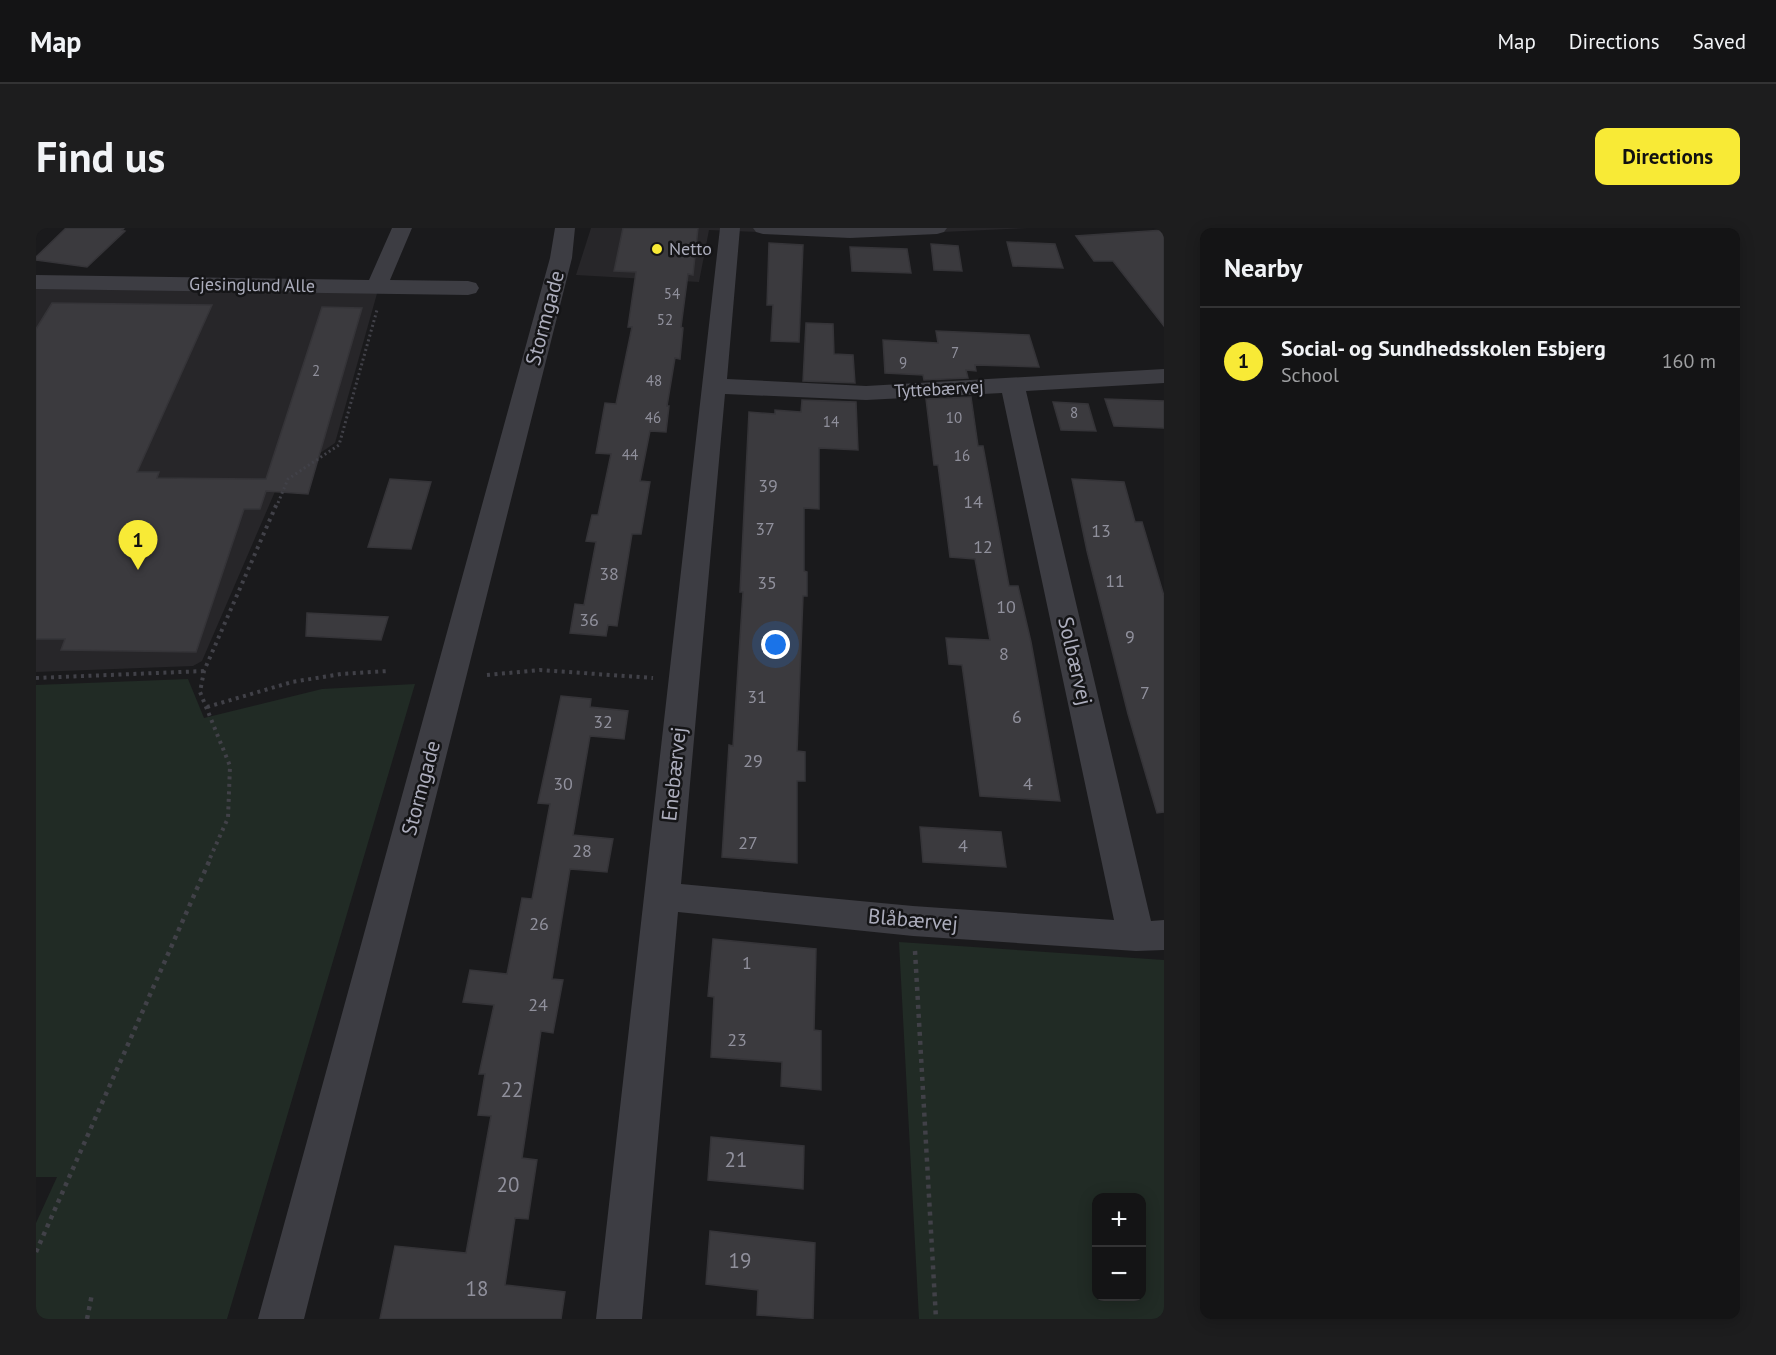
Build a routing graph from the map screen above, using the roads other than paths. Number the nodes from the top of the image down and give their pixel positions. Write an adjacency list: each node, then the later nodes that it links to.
1 (402, 228): 7 (street)
2 (730, 228): 10 (street, Enebærvej)
3 (763, 228): 4 (street)
4 (937, 228)
5 (567, 238): 14 (street, Stormgade)
6 (36, 282): 7 (street, Gjesinglund Alle)
7 (377, 286): 8 (street, Gjesinglund Alle)
8 (468, 288)
9 (1164, 376): 11 (street, Tyttebærvej)
10 (714, 386): 11 (street, Tyttebærvej); 12 (street, Enebærvej)
11 (1013, 386): 13 (street, Solbærvej)
12 (662, 896): 13 (street, Blåbærvej); 15 (street, Enebærvej)
13 (1150, 935)
14 (281, 1319)
15 (619, 1319)

